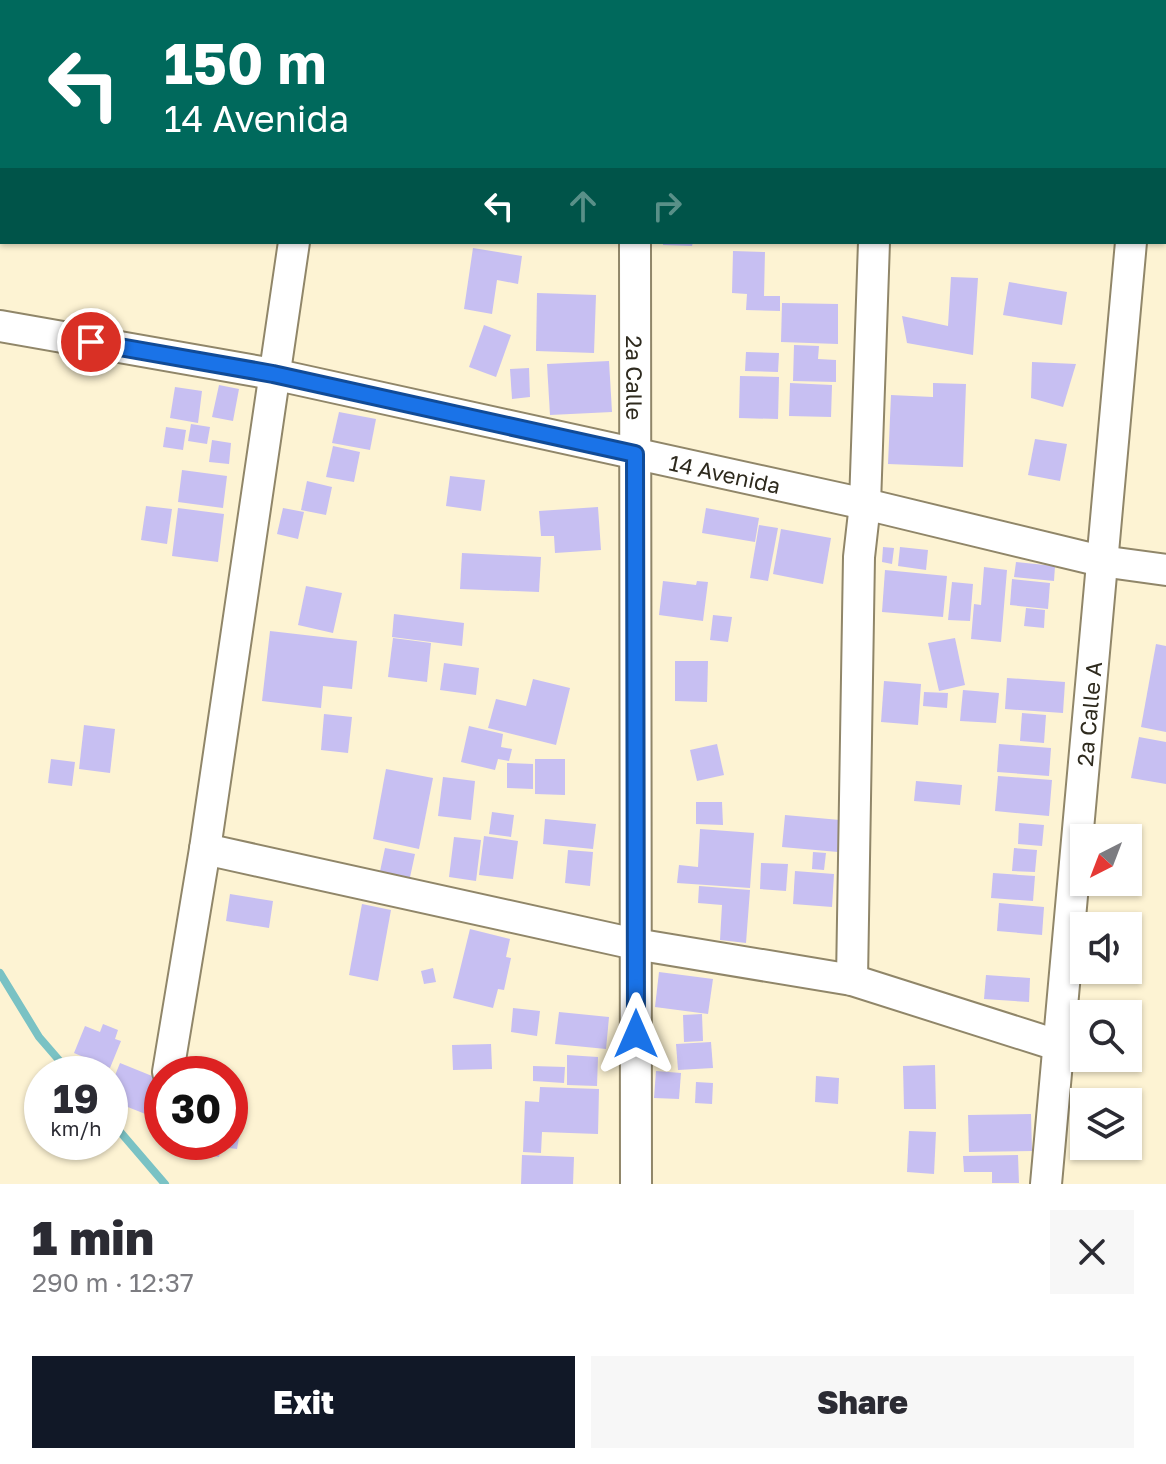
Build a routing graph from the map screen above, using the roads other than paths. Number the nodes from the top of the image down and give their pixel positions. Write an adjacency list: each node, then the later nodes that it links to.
1 (294, 244): 6 (street)
2 (635, 244): 7 (street, 2a Calle)
3 (874, 244): 8 (street)
4 (1131, 244): 9 (street, 2a Calle A)
5 (0, 326): 6 (street, 14 Avenida)
6 (273, 374): 7 (street, 14 Avenida); 11 (street)
7 (635, 454): 8 (street, 14 Avenida); 12 (street, 2a Calle)
8 (865, 504): 9 (street, 14 Avenida); 13 (street)
9 (1101, 561): 10 (street, 14 Avenida); 14 (street, 2a Calle A)
10 (1166, 570)
11 (205, 849): 12 (street); 15 (street)
12 (635, 944): 13 (street); 16 (street, 2a Calle)
13 (852, 980): 14 (street)
14 (1060, 1046): 17 (street, 2a Calle A)
15 (171, 1056)
16 (636, 1184)
17 (1046, 1184)

